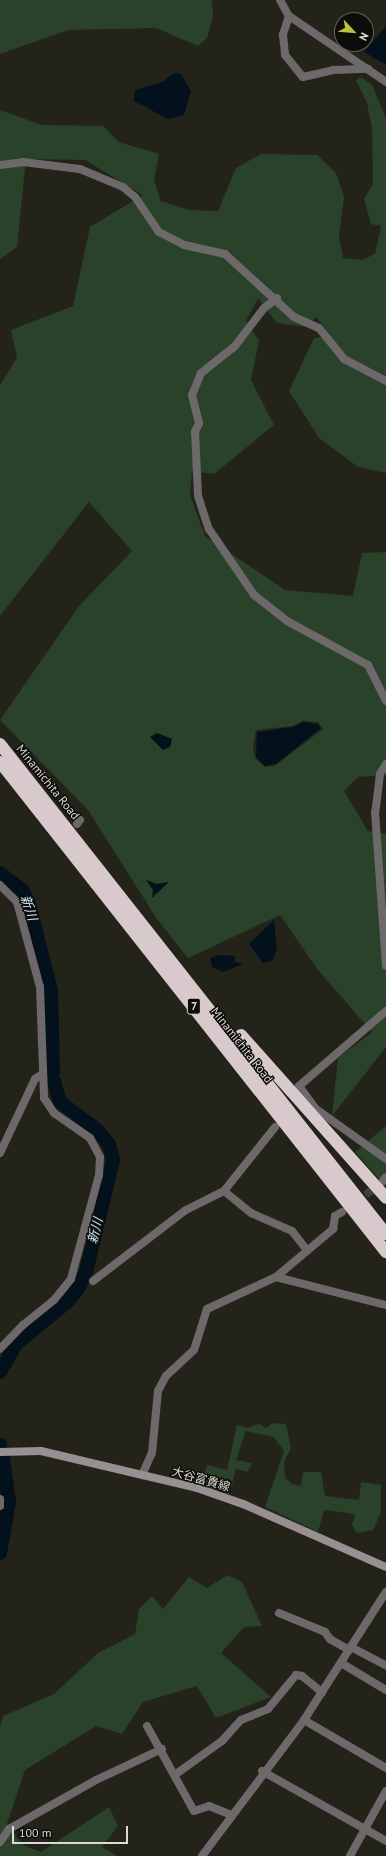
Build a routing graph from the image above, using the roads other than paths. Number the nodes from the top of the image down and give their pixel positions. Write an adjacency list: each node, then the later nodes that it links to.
1 (280, 0): 2 (street)
2 (289, 16): 3 (street); 3 (street)
3 (368, 69): 4 (street)
4 (386, 82)
5 (0, 165): 6 (street)
6 (277, 298): 7 (street); 8 (street)
7 (386, 381)
8 (386, 701)
9 (0, 744): 14 (highway, Minamichita Road / 7)
10 (0, 762): 25 (highway, Minamichita Road / 7)
11 (386, 764): 13 (street)
12 (0, 885): 16 (street)
13 (386, 966)
14 (197, 992): 21 (highway); 23 (highway, Minamichita Road / 7)
15 (386, 1011): 19 (street)
16 (41, 1075): 18 (street); 29 (street)
17 (275, 1127): 20 (street)
18 (0, 1153)
19 (386, 1159)
20 (224, 1191): 24 (street); 27 (street)
21 (386, 1198)
22 (342, 1212): 24 (street)
23 (386, 1234)
24 (307, 1250): 26 (street)
25 (386, 1252)
26 (276, 1277): 28 (street); 31 (street)
27 (94, 1281)
28 (386, 1305)
29 (0, 1349)
30 (0, 1452): 31 (main road, 大谷富貴線)
31 (142, 1475): 34 (main road, 大谷富貴線)
32 (0, 1499): 33 (street)
33 (0, 1506)
34 (386, 1567)
35 (386, 1592): 37 (street)
36 (279, 1613): 37 (street)
37 (350, 1649): 38 (street); 39 (street)
38 (341, 1663): 40 (street); 41 (street)
39 (386, 1666)
40 (386, 1690)
41 (322, 1692): 42 (street); 47 (street)
42 (304, 1720): 45 (street); 46 (street)
43 (147, 1726): 44 (street)
44 (162, 1749): 47 (street); 52 (street)
45 (386, 1768)
46 (262, 1771): 49 (street); 50 (street)
47 (176, 1774): 49 (street)
48 (386, 1791): 50 (street)
49 (230, 1814): 53 (street)
50 (365, 1829): 51 (street); 54 (street)
51 (386, 1841)
52 (0, 1842)
53 (202, 1856)
54 (350, 1856)

